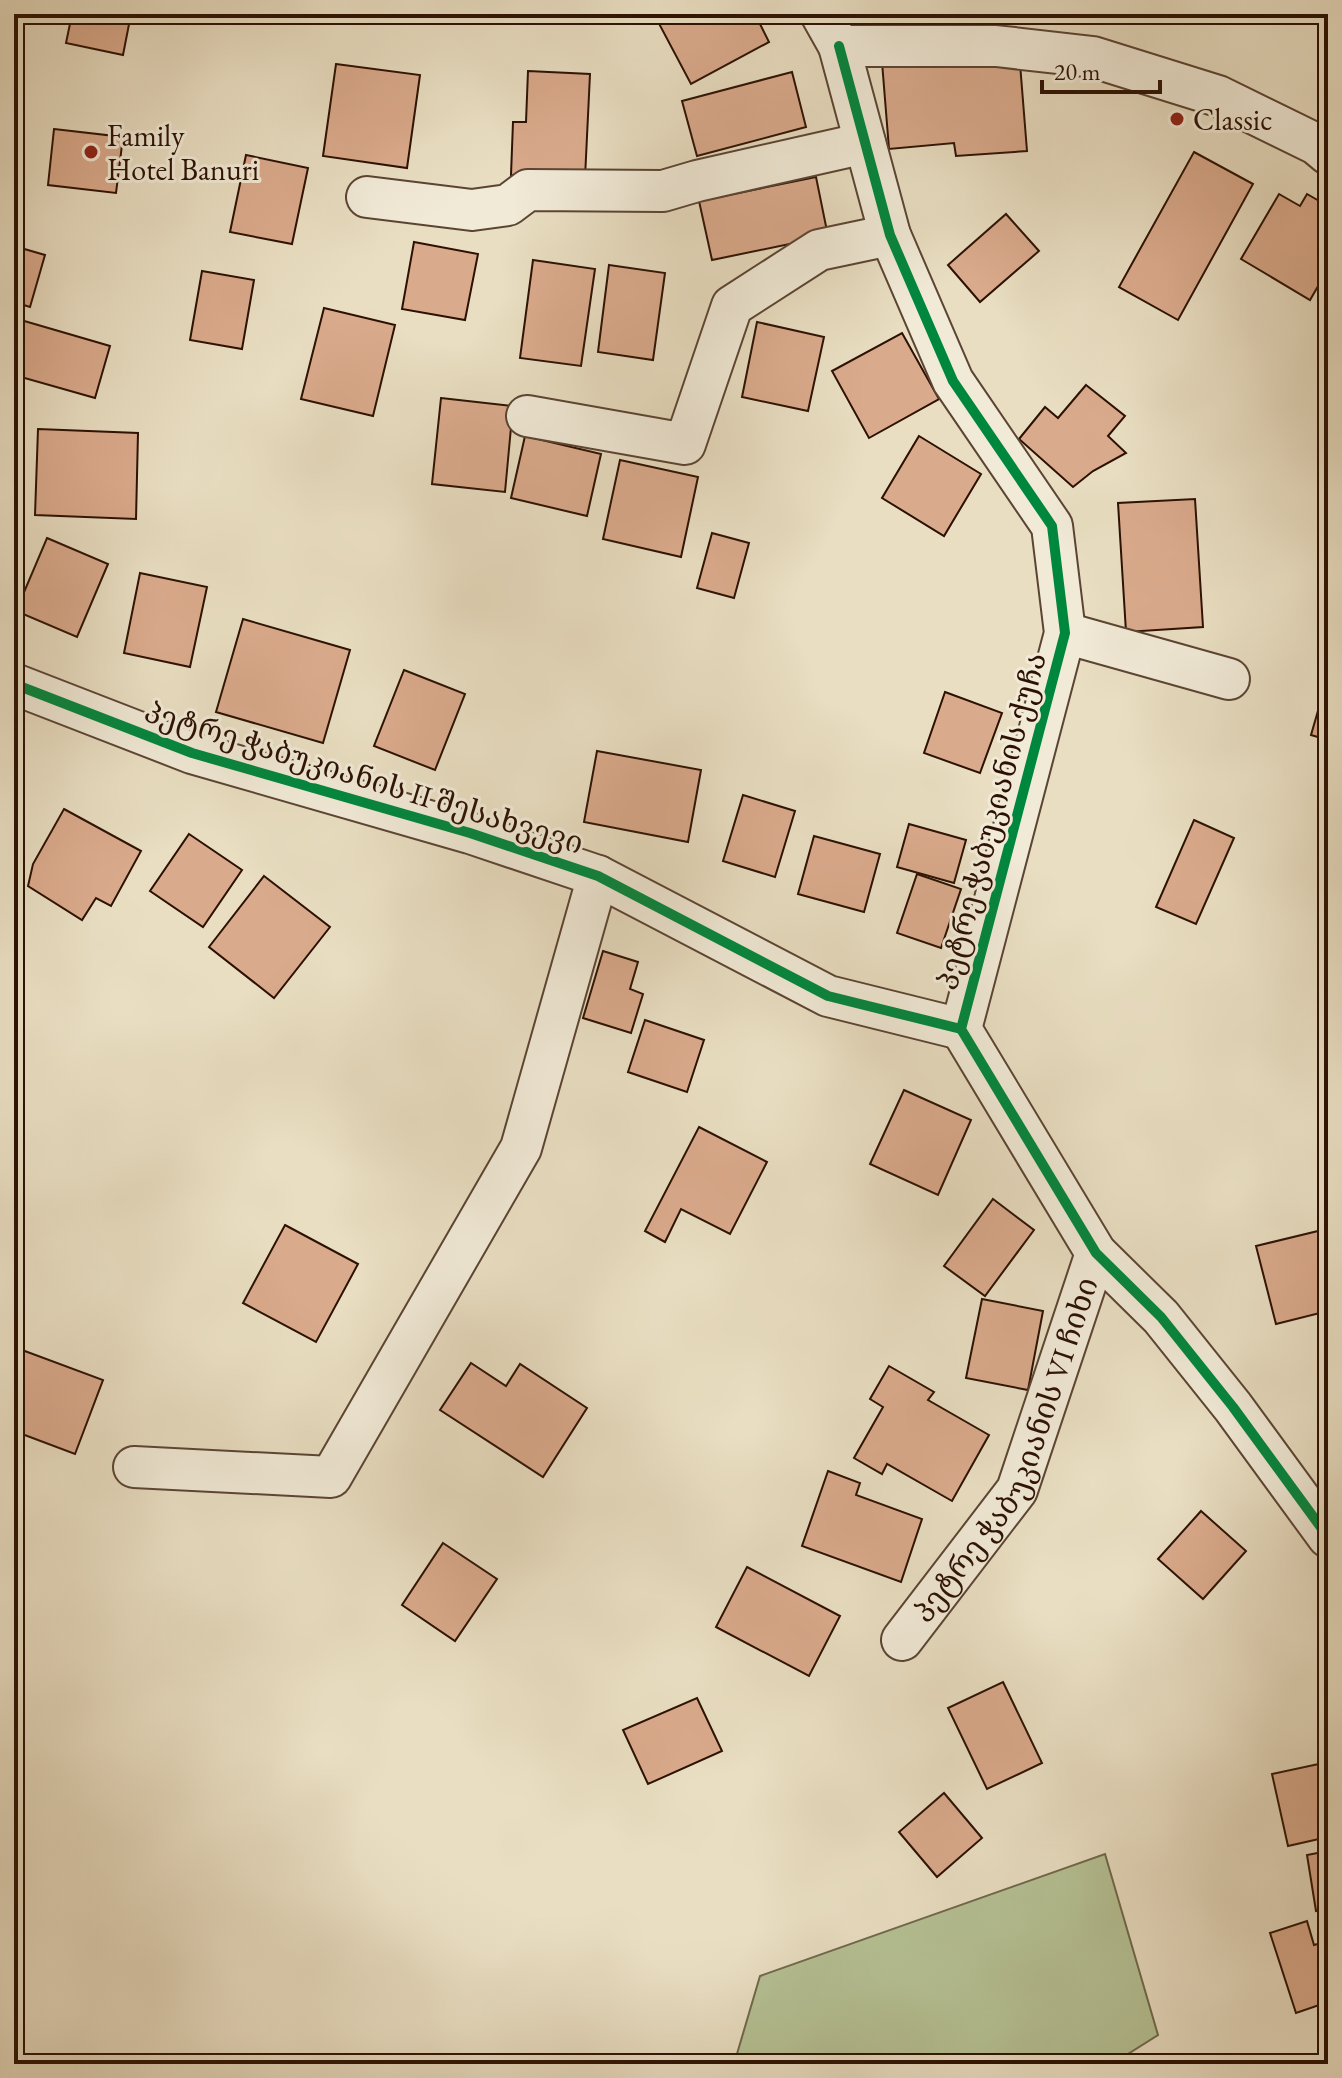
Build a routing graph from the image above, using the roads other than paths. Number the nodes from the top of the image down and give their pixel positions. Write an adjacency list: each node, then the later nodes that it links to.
1 (830, 30): 2 (street, პეტრე ჭაბუკიანის ქუჩა); 3 (street)
2 (865, 143): 4 (street); 5 (street, პეტრე ჭაბუკიანის ქუჩა)
3 (1328, 154)
4 (367, 197)
5 (890, 235): 6 (street); 7 (street, პეტრე ჭაბუკიანის ქუჩა)
6 (527, 416)
7 (1065, 633): 8 (street); 11 (street, პეტრე ჭაბუკიანის ქუჩა)
8 (1229, 679)
9 (14, 684): 10 (street, პეტრე ჭაბუკიანის II შესახვევი)
10 (598, 876): 11 (street, პეტრე ჭაბუკიანის II შესახვევი); 13 (street, პეტრე ჭაბუკიანის II შესახვევი)
11 (961, 1029): 12 (street, პეტრე ჭაბუკიანის ქუჩა)
12 (1096, 1253): 14 (street, პეტრე ჭაბუკიანის ქუჩა); 15 (street, პეტრე ჭაბუკიანის VI ჩიხი)
13 (134, 1467)
14 (1328, 1537)
15 (902, 1640)

